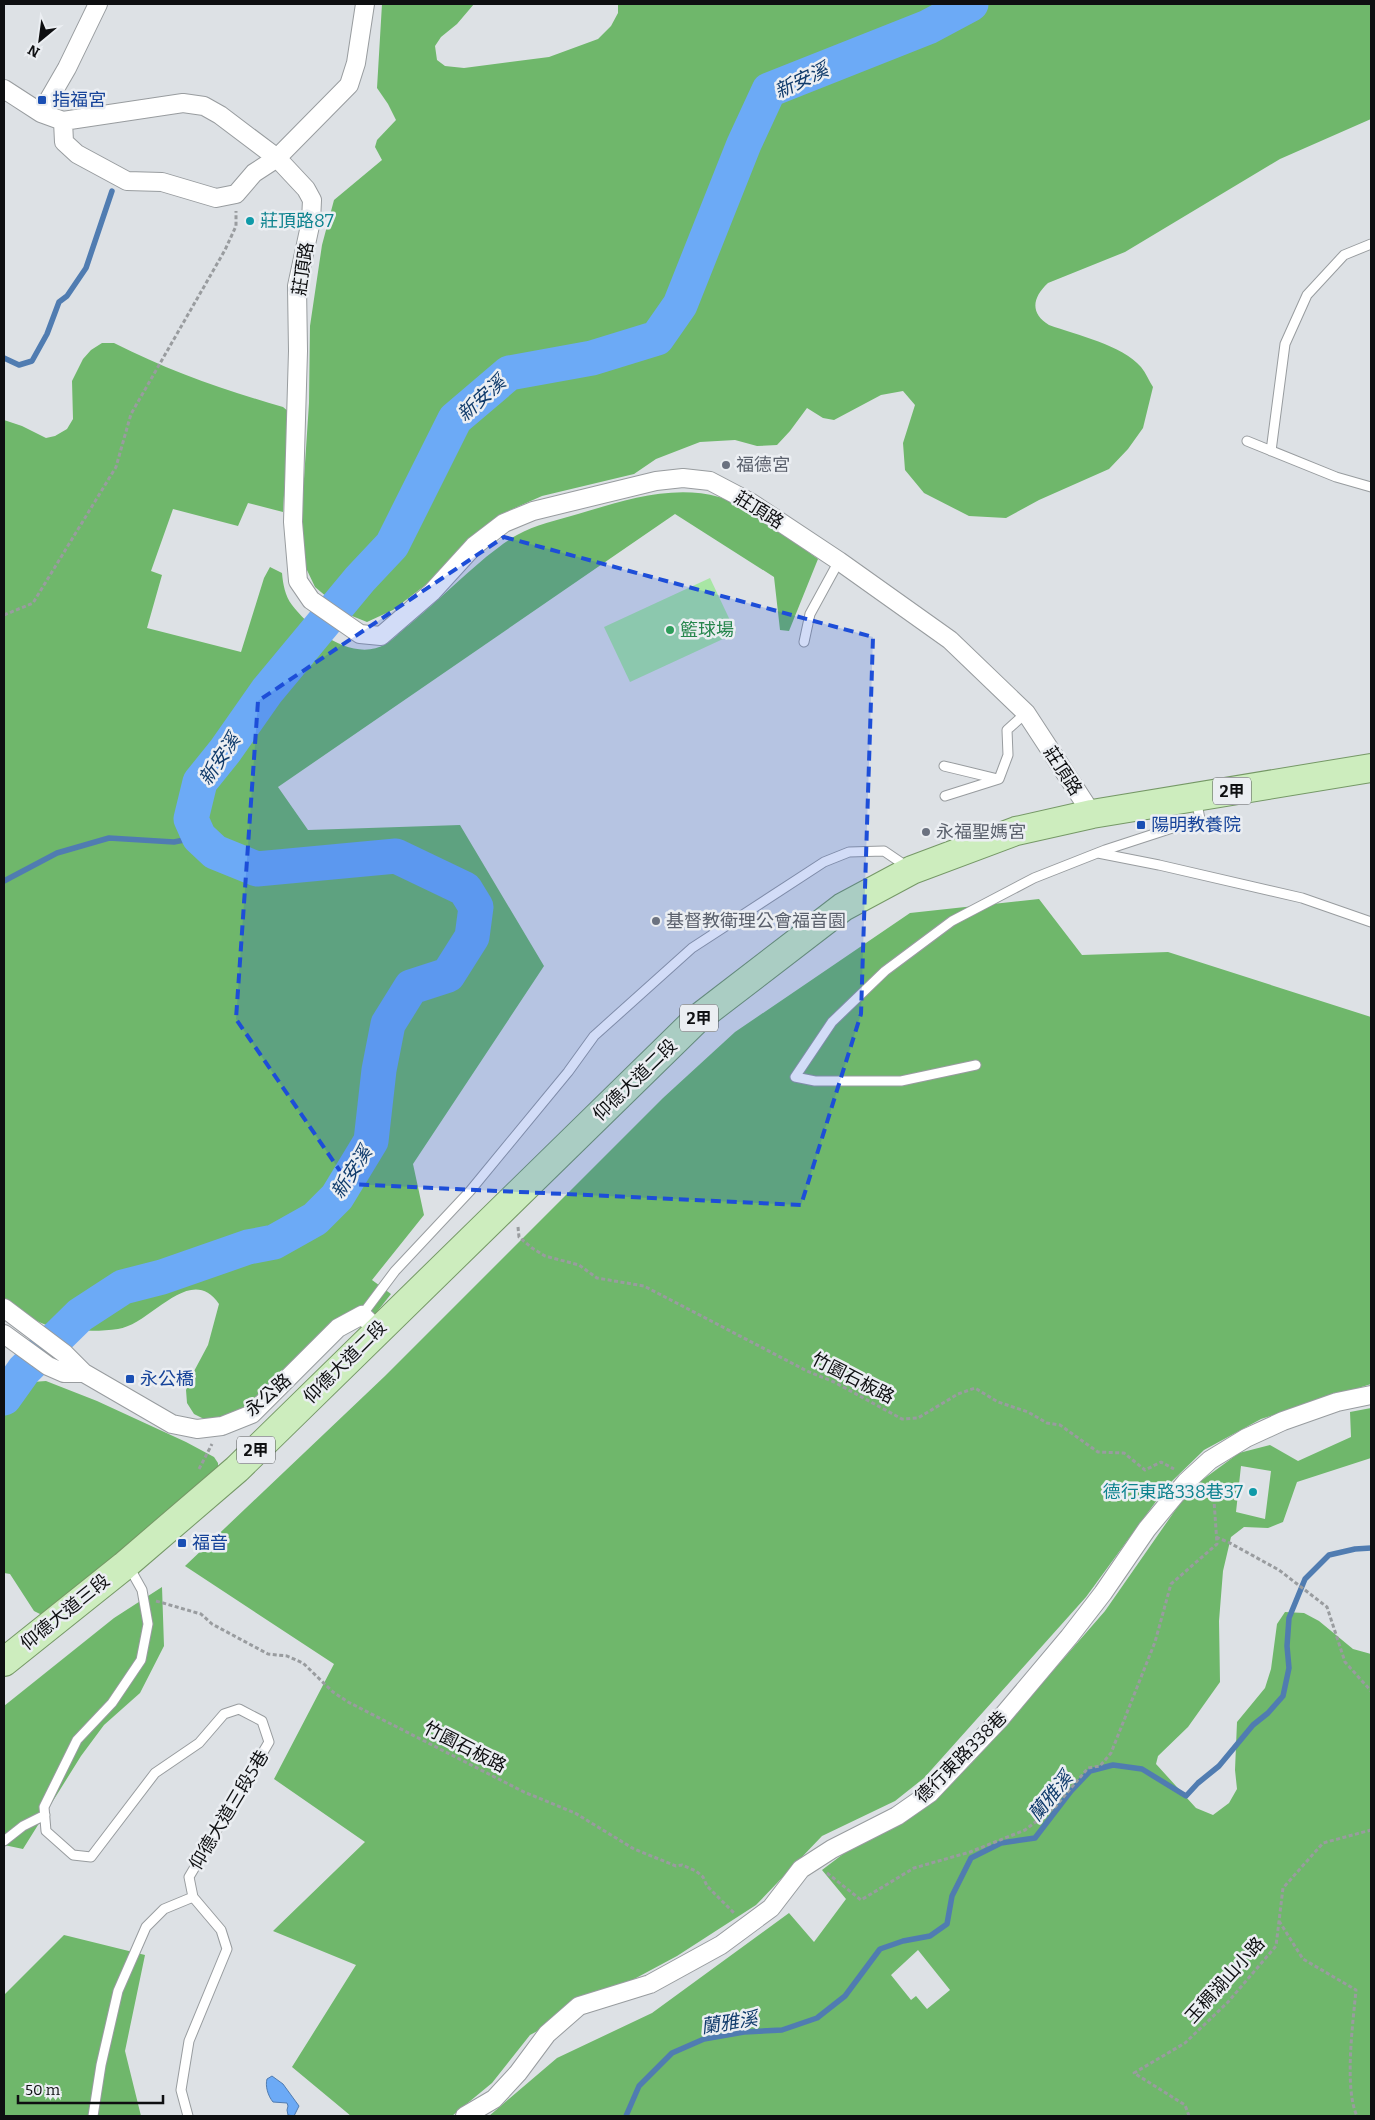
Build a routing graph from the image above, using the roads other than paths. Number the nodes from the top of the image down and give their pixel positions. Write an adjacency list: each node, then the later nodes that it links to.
1 (98, 4): 4 (street)
2 (365, 4): 6 (street)
3 (4, 89): 4 (street)
4 (41, 112): 5 (street)
5 (63, 121): 6 (street, 莊頂路); 6 (street)
6 (277, 158): 11 (street, 莊頂路)
7 (1371, 244): 9 (lane)
8 (1247, 442): 9 (lane)
9 (1271, 451): 10 (lane)
10 (1371, 487)
11 (839, 561): 12 (lane); 13 (street, 莊頂路)
12 (804, 642)
13 (1026, 713): 16 (lane); 19 (street, 莊頂路)
14 (944, 766): 16 (lane)
15 (1371, 768): 18 (main road, 仰德大道二段 / 2甲)
16 (999, 779): 17 (lane)
17 (945, 796)
18 (1196, 797): 19 (main road, 仰德大道二段 / 2甲); 20 (lane)
19 (1092, 814): 21 (main road, 仰德大道二段 / 2甲)
20 (1097, 853): 22 (lane); 23 (lane)
21 (912, 870): 25 (main road, 仰德大道二段 / 2甲); 25 (lane)
22 (1371, 922)
23 (976, 1065)
24 (4, 1308): 27 (street, 永公路)
25 (370, 1322): 27 (street, 永公路); 29 (main road, 仰德大道二段 / 2甲)
26 (4, 1334): 27 (street)
27 (84, 1373)
28 (1371, 1395): 36 (street, 德行東路338巷)
29 (127, 1563): 30 (main road, 仰德大道三段 / 2甲); 31 (lane)
30 (4, 1662)
31 (45, 1816): 32 (lane); 33 (lane, 仰德大道三段5巷)
32 (4, 1841)
33 (193, 1897): 34 (lane); 35 (lane, 仰德大道三段5巷)
34 (93, 2116)
35 (188, 2116)
36 (465, 2116)

